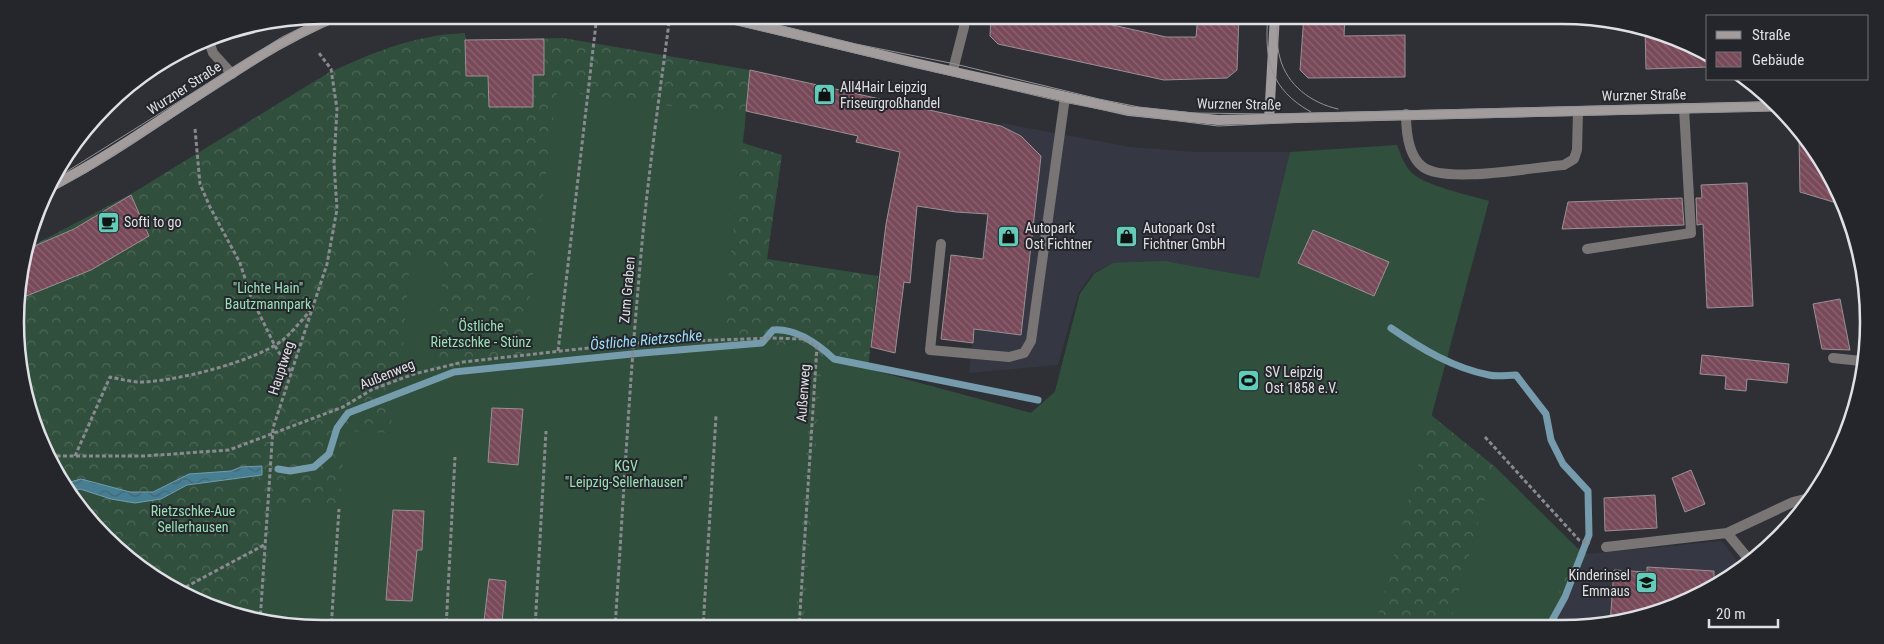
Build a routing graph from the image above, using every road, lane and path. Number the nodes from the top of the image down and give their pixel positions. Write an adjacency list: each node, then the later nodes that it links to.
1 (321, 24): 10 (main road, Wurzner Straße)
2 (596, 24): 24 (path)
3 (669, 24): 22 (path, Zum Graben)
4 (753, 24): 9 (main road, Wurzner Straße)
5 (964, 24): 9 (street)
6 (1274, 24): 16 (main road)
7 (210, 45): 10 (street)
8 (319, 53): 21 (path, Hauptweg)
9 (954, 70): 11 (main road, Wurzner Straße)
10 (232, 74): 18 (main road, Wurzner Straße)
11 (1064, 97): 16 (main road, Wurzner Straße); 19 (street)
12 (1768, 106): 13 (main road, Wurzner Straße)
13 (1684, 108): 14 (main road, Wurzner Straße); 20 (street)
14 (1578, 111): 15 (main road, Wurzner Straße); 15 (street)
15 (1406, 114): 16 (main road, Wurzner Straße)
16 (1269, 119)
17 (196, 129): 23 (path)
18 (60, 182)
19 (941, 244)
20 (1587, 249)
21 (312, 309): 23 (path); 27 (path, Hauptweg)
22 (633, 343): 24 (path, Außenweg); 47 (path, Zum Graben); 49 (path, Außenweg)
23 (275, 346): 27 (path); 33 (path)
24 (558, 350): 30 (path, Außenweg)
25 (1833, 358): 26 (street)
26 (1858, 361)
27 (292, 373): 30 (path, Hauptweg)
28 (716, 416): 48 (path)
29 (546, 430): 46 (path)
30 (273, 434): 33 (path, Außenweg); 39 (path, Hauptweg)
31 (1485, 437): 38 (path)
32 (56, 456): 33 (path, Außenweg)
33 (74, 456)
34 (455, 457): 45 (path)
35 (1802, 500): 37 (street)
36 (339, 509): 44 (path)
37 (1727, 533): 40 (street); 41 (street)
38 (1579, 540)
39 (266, 544): 42 (path); 43 (path, Hauptweg)
40 (1606, 546)
41 (1747, 557)
42 (186, 587)
43 (261, 614)
44 (332, 620)
45 (446, 620)
46 (535, 620)
47 (616, 620)
48 (703, 620)
49 (800, 620)

